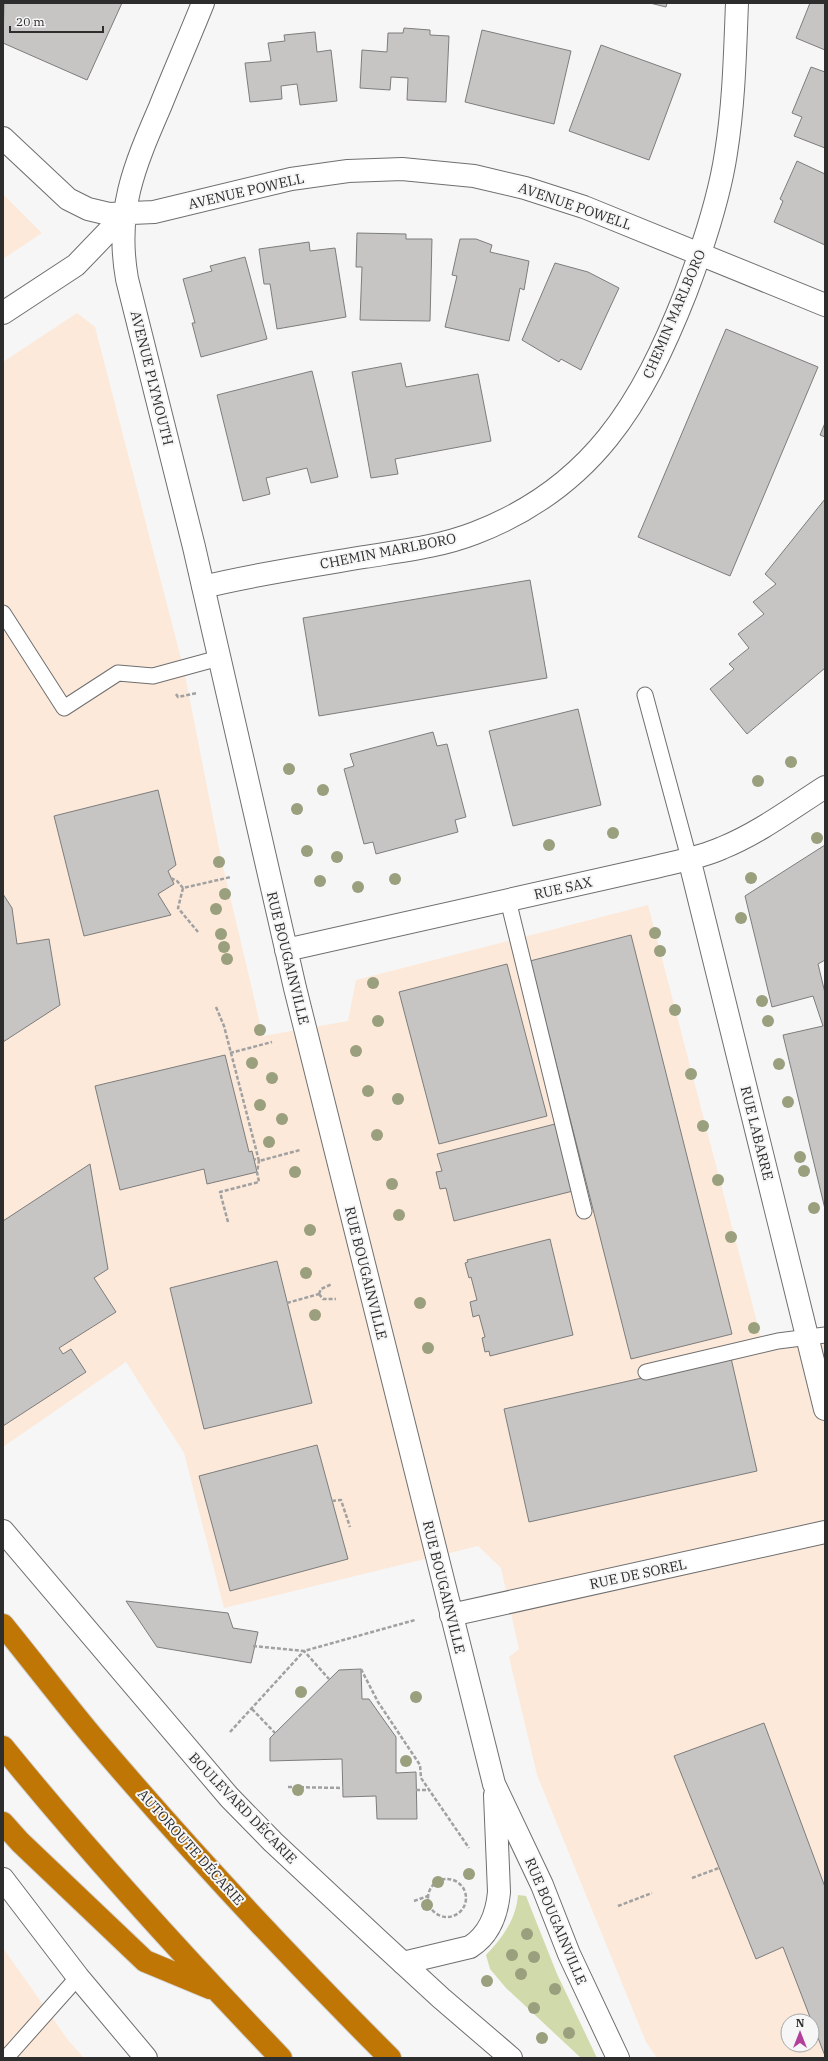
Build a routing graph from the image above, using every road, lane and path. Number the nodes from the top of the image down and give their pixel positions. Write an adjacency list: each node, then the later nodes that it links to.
1 (203, 3): 4 (street, AVENUE PLYMOUTH)
2 (737, 3): 5 (street, CHEMIN MARLBORO)
3 (3, 138): 4 (street, AVENUE POWELL)
4 (124, 214): 5 (street, AVENUE POWELL); 7 (street); 8 (street, AVENUE PLYMOUTH)
5 (700, 253): 6 (street, AVENUE POWELL); 8 (street, CHEMIN MARLBORO)
6 (825, 305)
7 (3, 313)
8 (203, 587): 10 (street, AVENUE PLYMOUTH)
9 (3, 613): 10 (lane)
10 (219, 658): 12 (street, AVENUE PLYMOUTH)
11 (645, 695): 14 (lane)
12 (243, 761): 20 (street, RUE BOUGAINVILLE)
13 (825, 787): 14 (street, RUE SAX)
14 (689, 858): 18 (street, RUE SAX); 33 (street, RUE LABARRE)
15 (231, 876): 17 (path)
16 (171, 878): 17 (path)
17 (183, 888): 19 (path)
18 (508, 900): 20 (street, RUE SAX); 27 (lane)
19 (198, 932)
20 (286, 950): 40 (street, RUE BOUGAINVILLE)
21 (216, 1007): 23 (path)
22 (272, 1042): 23 (path)
23 (230, 1052): 26 (path)
24 (300, 1150): 26 (path)
25 (254, 1159): 26 (path)
26 (259, 1161): 28 (path)
27 (584, 1211)
28 (228, 1222)
29 (332, 1284): 30 (path)
30 (319, 1294): 31 (path); 32 (path)
31 (336, 1299)
32 (288, 1303)
33 (816, 1336): 34 (lane); 35 (street, RUE LABARRE)
34 (646, 1372)
35 (825, 1408)
36 (332, 1501): 37 (path)
37 (350, 1527)
38 (3, 1531): 65 (street, BOULEVARD DÉCARIE)
39 (825, 1532): 40 (street, RUE DE SOREL)
40 (451, 1615): 51 (street, RUE BOUGAINVILLE)
41 (415, 1620): 44 (path)
42 (3, 1626): 71 (highway, AUTOROUTE DÉCARIE)
43 (254, 1646): 44 (path)
44 (304, 1651): 46 (path); 47 (path)
45 (361, 1669): 55 (path)
46 (329, 1679)
47 (252, 1709): 48 (path); 49 (path)
48 (230, 1732)
49 (275, 1733)
50 (3, 1747): 67 (highway)
51 (494, 1784): 65 (street, RUE BOUGAINVILLE); 73 (street, RUE BOUGAINVILLE)
52 (288, 1787): 53 (path)
53 (343, 1788)
54 (416, 1790): 55 (path)
55 (430, 1790): 57 (path)
56 (3, 1823): 67 (highway)
57 (473, 1854)
58 (719, 1868): 59 (path)
59 (692, 1878)
60 (3, 1879): 66 (street)
61 (652, 1893): 64 (path)
62 (428, 1896): 62 (path); 63 (path)
63 (414, 1901)
64 (618, 1906)
65 (403, 1963): 72 (street, BOULEVARD DÉCARIE)
66 (78, 1977): 68 (lane); 69 (street)
67 (215, 1990): 70 (highway)
68 (6, 2058)
69 (146, 2058)
70 (282, 2058)
71 (390, 2058)
72 (511, 2058)
73 (618, 2058)

